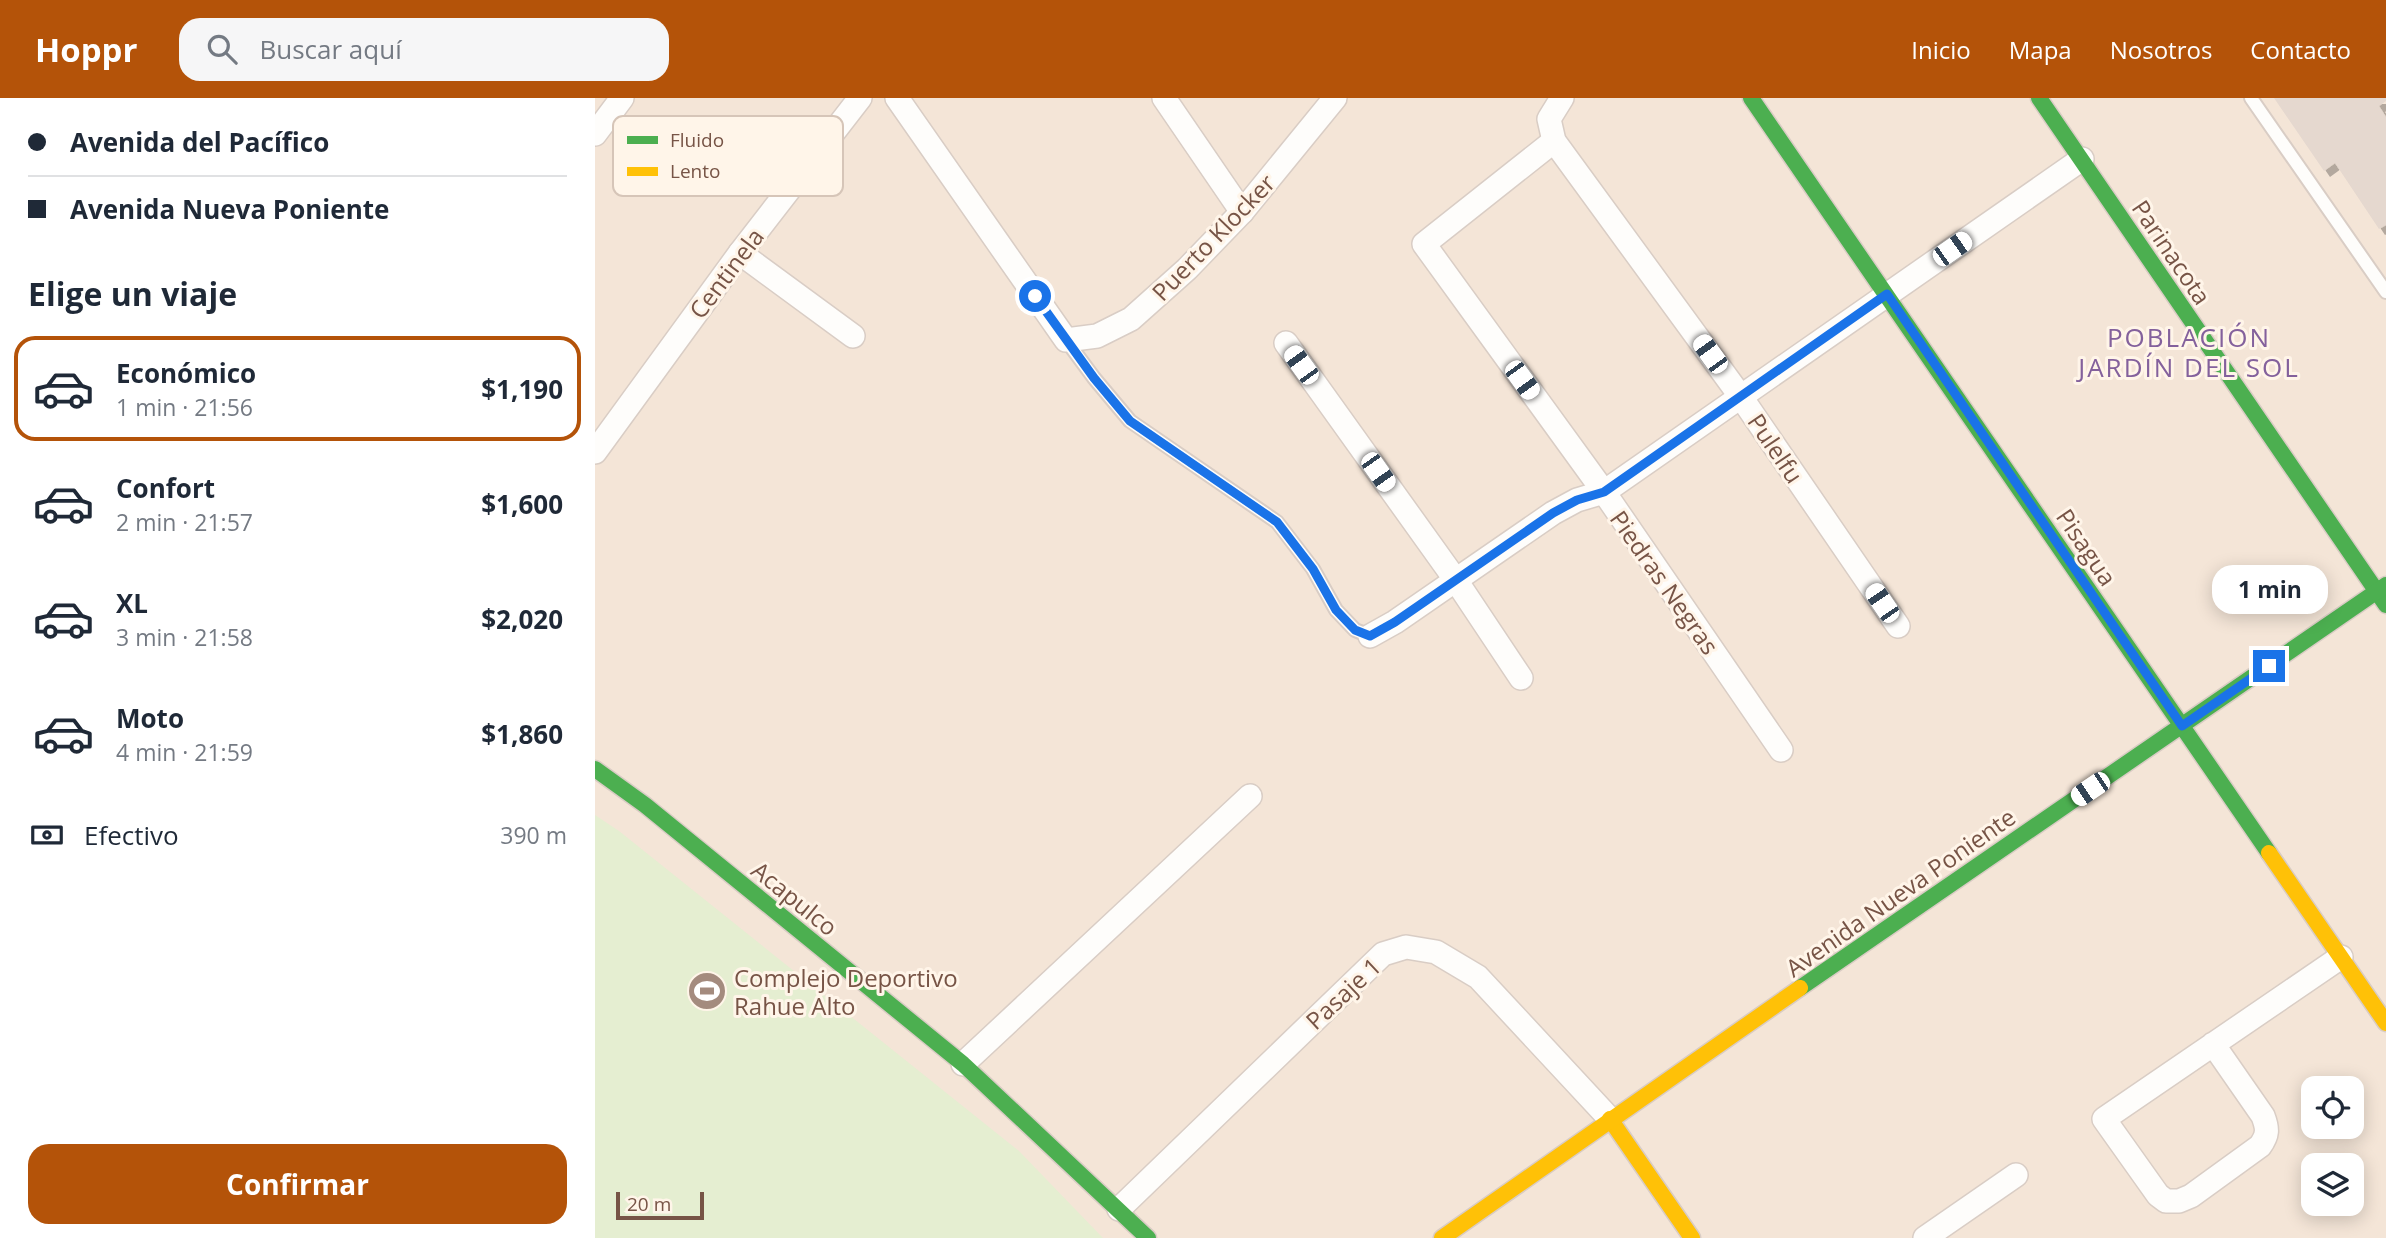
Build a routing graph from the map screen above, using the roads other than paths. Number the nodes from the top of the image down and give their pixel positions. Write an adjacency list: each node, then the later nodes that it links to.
1 (622, 98): 11 (street)
2 (860, 98): 10 (street, Centinela)
3 (897, 98): 20 (street)
4 (1164, 98): 15 (street)
5 (1335, 98): 15 (street, Puerto Klocker)
6 (1562, 98): 12 (street)
7 (1751, 98): 18 (street, Pisagua)
8 (2039, 98): 13 (street, Parinacota)
9 (2251, 98): 17 (lane)
10 (843, 120)
11 (595, 134)
12 (1554, 141): 22 (street, Pulelfu); 24 (street, Piedras Negras)
13 (2082, 159): 18 (street); 26 (street, Parinacota)
14 (784, 196): 16 (street, Centinela)
15 (1243, 212): 20 (street, Puerto Klocker)
16 (740, 253): 19 (street); 23 (street, Centinela)
17 (2386, 292)
18 (1887, 294): 22 (street); 30 (street, Pisagua)
19 (853, 336)
20 (1066, 340): 28 (lane)
21 (1286, 343): 25 (street)
22 (1741, 397): 24 (street); 27 (street, Pulelfu)
23 (595, 452)
24 (1604, 492): 25 (street); 31 (street, Piedras Negras)
25 (1455, 579): 28 (street); 29 (street)
26 (2383, 594): 30 (street, Avenida Nueva Poniente)
27 (1898, 626)
28 (1370, 636)
29 (1521, 678)
30 (2182, 726): 34 (street, Pisagua); 38 (street, Avenida Nueva Poniente)
31 (1781, 750)
32 (595, 769): 37 (street, Acapulco)
33 (1249, 796): 37 (street)
34 (2341, 957): 35 (street, Pisagua); 36 (street)
35 (2386, 1023)
36 (2213, 1044): 36 (street)
37 (963, 1064): 40 (street, Acapulco)
38 (1609, 1119): 40 (street, Pasaje 1); 42 (street, Avenida Nueva Poniente); 43 (street)
39 (2016, 1175): 44 (street)
40 (1119, 1209): 41 (street, Acapulco)
41 (1148, 1238)
42 (1442, 1238)
43 (1692, 1238)
44 (1925, 1238)

